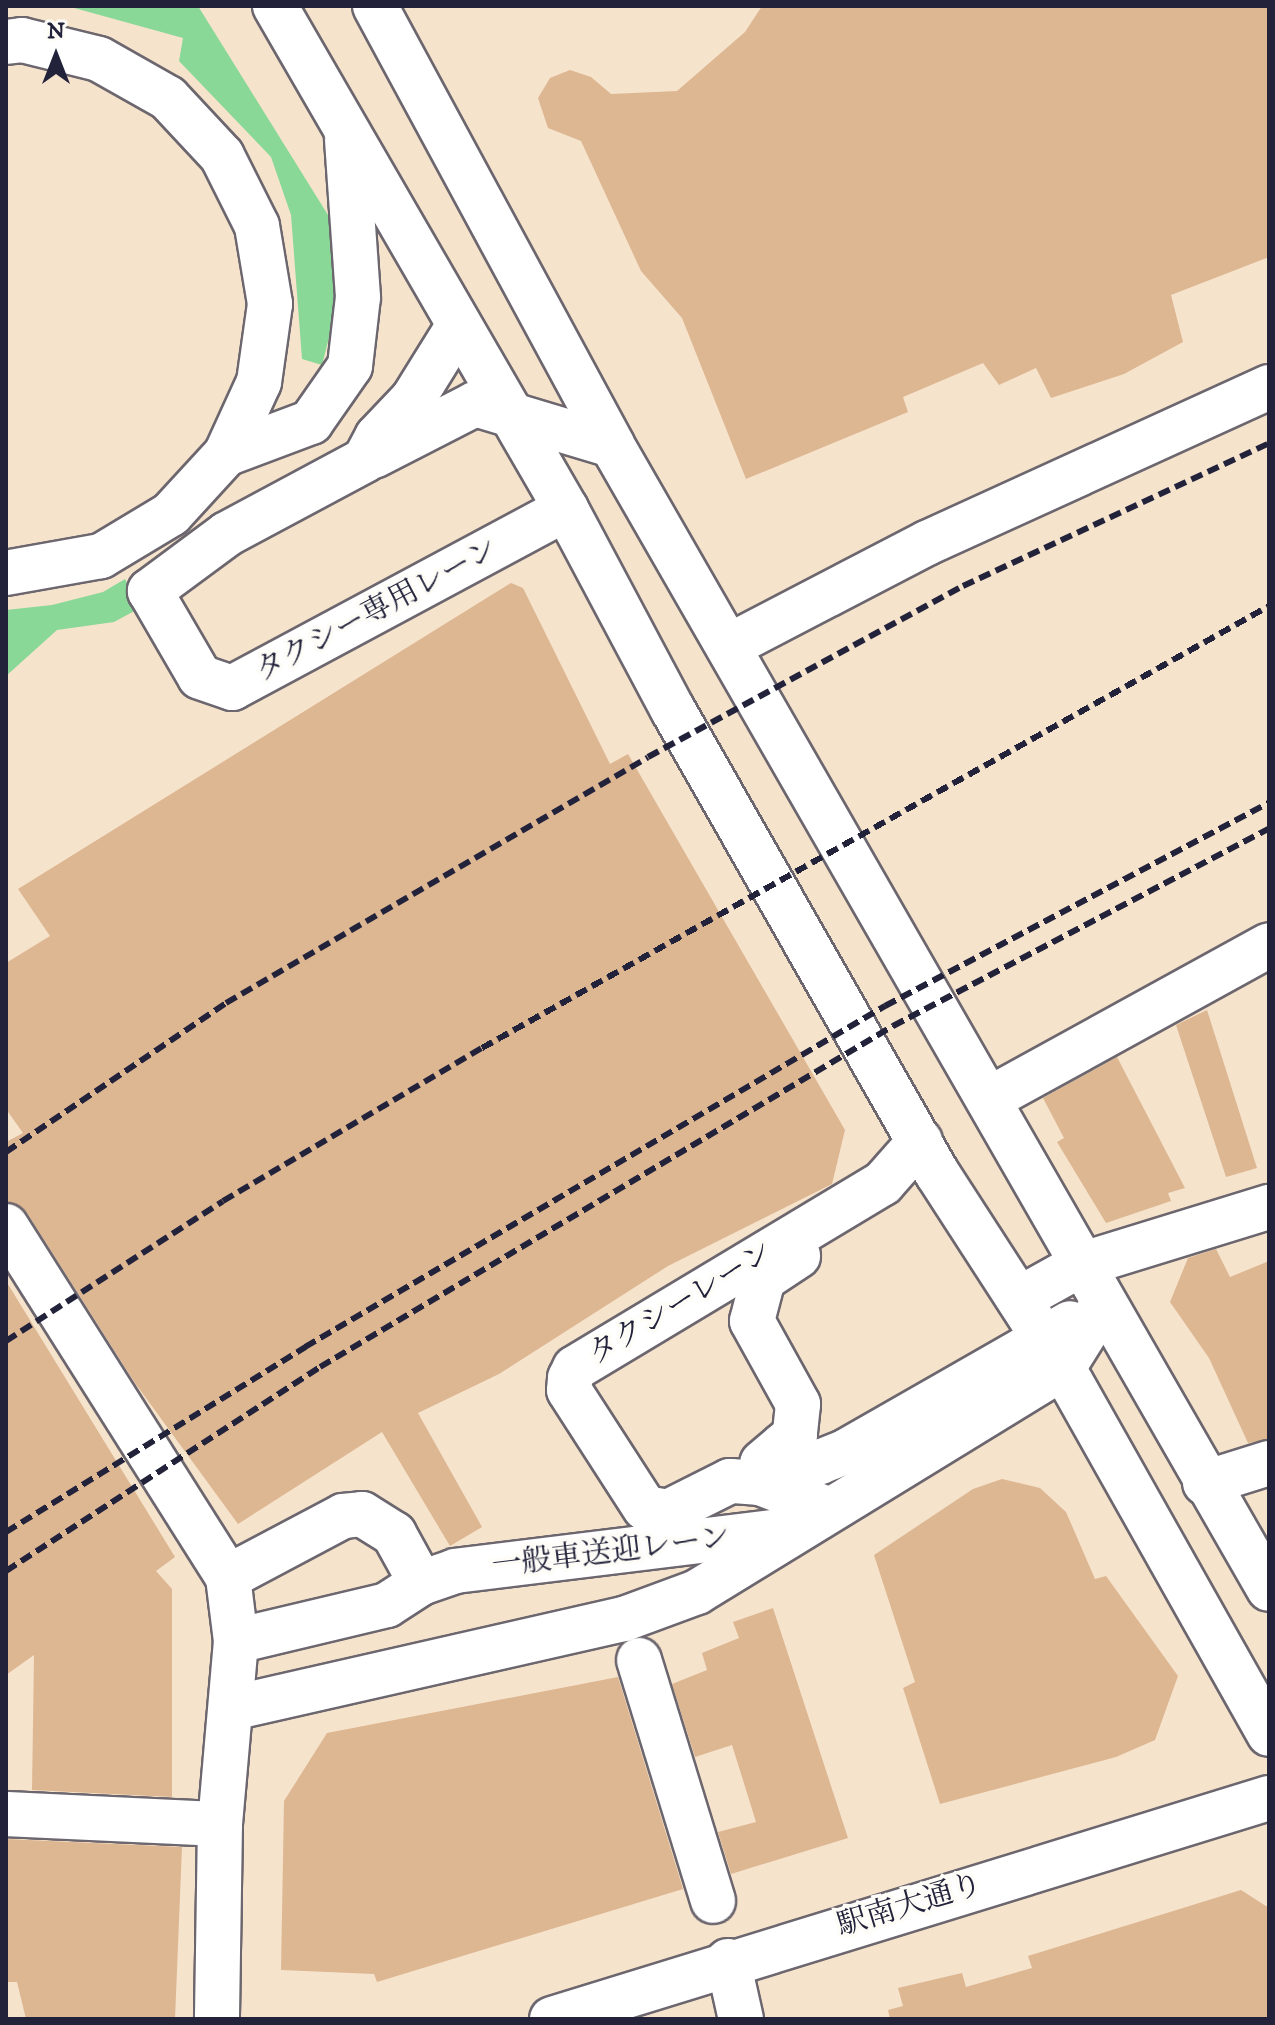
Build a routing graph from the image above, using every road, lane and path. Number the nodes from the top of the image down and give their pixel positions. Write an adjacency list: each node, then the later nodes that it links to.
1 (275, 6): 4 (street)
2 (375, 6): 8 (street)
3 (6, 42): 9 (street)
4 (346, 129): 5 (street); 9 (street)
5 (449, 309): 7 (street); 9 (street); 10 (street, タクシー専用レーン)
6 (1269, 387): 13 (street)
7 (508, 414): 8 (street, タクシー専用レーン); 10 (street, タクシー専用レーン); 11 (street)
8 (612, 445): 13 (street)
9 (226, 454): 12 (street)
10 (365, 460): 11 (street, タクシー専用レーン)
11 (566, 509): 16 (street)
12 (6, 573)
13 (731, 645): 15 (street)
14 (1269, 945): 15 (street)
15 (991, 1098): 19 (street)
16 (928, 1157): 20 (street); 21 (street, タクシーレーン); 23 (street, タクシーレーン)
17 (1269, 1207): 19 (street)
18 (6, 1226): 30 (street)
19 (1080, 1265): 20 (street); 22 (street)
20 (1019, 1299): 24 (street)
21 (688, 1300): 23 (street); 27 (street, タクシーレーン)
22 (1103, 1304): 24 (street); 28 (street)
23 (752, 1321): 25 (street)
24 (1054, 1353): 25 (street); 29 (street); 36 (street)
25 (782, 1446): 27 (street)
26 (1269, 1463): 28 (street)
27 (730, 1481): 29 (street)
28 (1205, 1483): 32 (street)
29 (815, 1518): 31 (street, 一般車送迎レーン); 35 (street)
30 (228, 1577): 31 (street); 33 (street)
31 (421, 1583): 33 (street, 一般車送迎レーン)
32 (1269, 1589)
33 (236, 1641): 35 (street)
34 (639, 1660): 40 (street)
35 (232, 1708): 39 (street)
36 (1269, 1734)
37 (1269, 1798): 41 (street, 駅南大通り)
38 (6, 1814): 39 (street)
39 (220, 1824): 42 (street)
40 (713, 1901)
41 (728, 1961): 43 (street, 駅南大通り); 44 (street)
42 (217, 2019)
43 (552, 2019)
44 (741, 2019)

